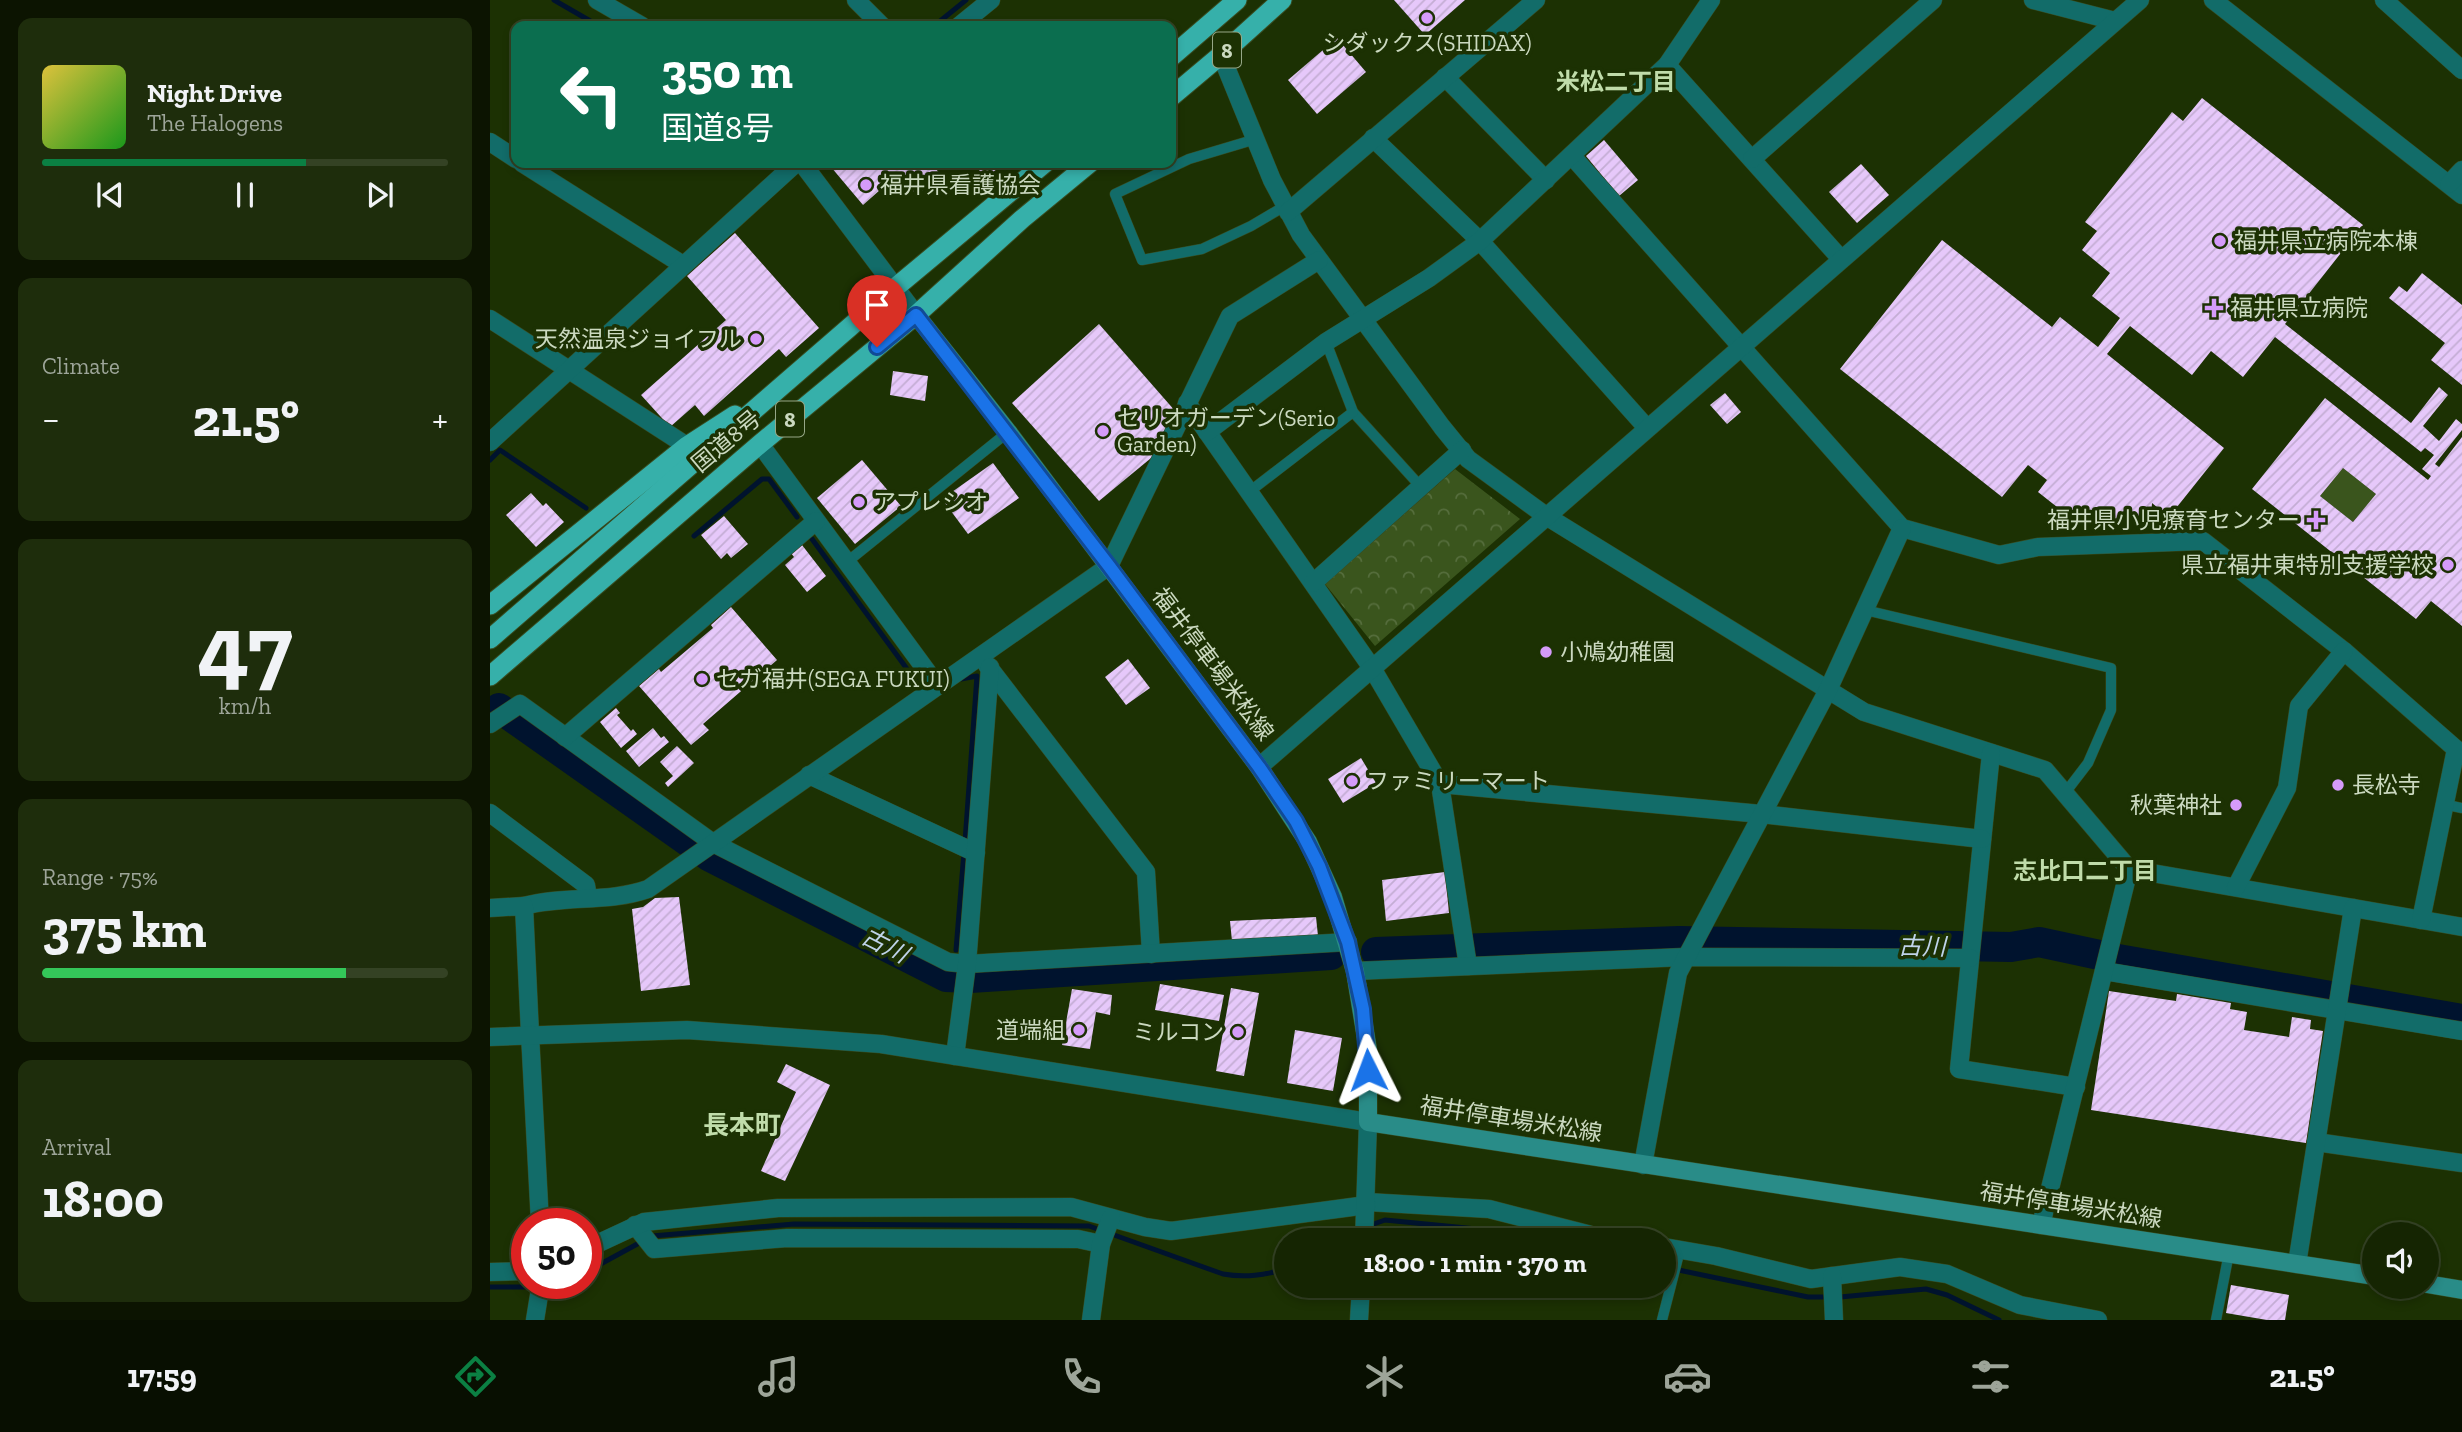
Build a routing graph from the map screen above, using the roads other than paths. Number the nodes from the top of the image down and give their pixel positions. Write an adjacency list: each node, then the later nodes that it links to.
1 (597, 0): 14 (street)
2 (856, 0): 15 (street)
3 (990, 0): 16 (street)
4 (1237, 0): 18 (highway, 8)
5 (1282, 0): 19 (highway, 8)
6 (1536, 0): 22 (street)
7 (1711, 0): 20 (street)
8 (1933, 0): 29 (street)
9 (2033, 0): 13 (street)
10 (2140, 0): 17 (street)
11 (2213, 0): 39 (street)
12 (2384, 0): 21 (street)
13 (2067, 4): 17 (street)
14 (633, 21)
15 (877, 21)
16 (965, 21)
17 (2115, 21): 42 (street)
18 (1176, 53)
19 (1221, 55): 23 (highway, 8); 25 (street)
20 (1667, 65): 28 (street); 29 (street)
21 (2462, 70)
22 (1445, 78): 24 (street); 38 (street)
23 (1176, 93)
24 (1373, 138): 40 (street); 41 (street)
25 (1256, 139): 30 (lane); 40 (street)
26 (490, 142): 27 (street)
27 (511, 156)
28 (1572, 156): 38 (street); 50 (street)
29 (1752, 159): 42 (street)
30 (1176, 165)
31 (530, 168): 44 (street)
32 (790, 168): 44 (street)
33 (806, 168): 45 (street)
34 (1039, 168): 45 (highway, 国道8号 / 8)
35 (1084, 168): 46 (highway, 国道8号 / 8)
36 (1170, 168): 40 (lane)
37 (2462, 170): 39 (street)
38 (1546, 180): 41 (street)
39 (2455, 190)
40 (1287, 209): 43 (street)
41 (1480, 241): 48 (street); 55 (street)
42 (1841, 259): 50 (street)
43 (1319, 260): 48 (street); 53 (street)
44 (683, 265): 51 (street)
45 (897, 287): 46 (street); 52 (highway, 国道8号 / 8)
46 (916, 315): 56 (main road, 福井停車場米松線); 59 (highway, 国道8号 / 8)
47 (490, 319): 51 (street)
48 (1363, 319): 49 (street); 61 (street)
49 (1326, 342): 54 (lane); 57 (street)
50 (1740, 347): 55 (street); 66 (street)
51 (568, 370): 58 (street); 60 (street)
52 (768, 398): 60 (highway, 8); 72 (highway, 国道8号 / 8)
53 (1187, 403): 57 (street); 68 (street)
54 (1353, 412): 62 (lane); 63 (lane)
55 (1647, 428): 64 (street)
56 (1008, 432): 67 (lane); 68 (main road, 福井停車場米松線)
57 (1207, 432): 63 (street)
58 (490, 442)
59 (760, 444): 65 (street); 76 (highway, 国道8号 / 8)
60 (687, 446): 70 (highway, 8)
61 (1462, 450): 62 (street); 64 (street)
62 (1421, 486): 69 (street)
63 (1249, 492): 69 (street)
64 (1546, 516): 75 (street); 78 (street)
65 (816, 520): 67 (street); 80 (street)
66 (1902, 528): 71 (street); 73 (street)
67 (847, 562): 77 (street)
68 (1109, 566): 74 (street); 83 (main road, 福井停車場米松線)
69 (1313, 583): 75 (street)
70 (490, 605)
71 (1865, 610): 78 (street); 86 (lane)
72 (490, 639)
73 (2344, 652): 81 (street); 95 (street)
74 (985, 661): 77 (street); 93 (street); 103 (street)
75 (1372, 668): 83 (street); 85 (street)
76 (490, 676)
77 (937, 685): 84 (street)
78 (1828, 690): 82 (street); 90 (street)
79 (494, 721): 80 (street)
80 (565, 737): 92 (street)
81 (2459, 750): 87 (street)
82 (1991, 753): 86 (street); 91 (street)
83 (1259, 767): 102 (main road, 福井停車場米松線)
84 (809, 775): 92 (street); 93 (street)
85 (1440, 784): 90 (street); 107 (street)
86 (2065, 793): 94 (street)
87 (2443, 804): 88 (lane); 100 (street)
88 (2462, 808)
89 (490, 813): 96 (street)
90 (1761, 814): 91 (street); 104 (street)
91 (1982, 839): 105 (street)
92 (713, 843): 96 (street); 106 (street)
93 (976, 853): 106 (street)
94 (2129, 869): 95 (street); 109 (street)
95 (2236, 887): 99 (street)
96 (588, 898): 97 (street)
97 (524, 906): 98 (street); 112 (street)
98 (490, 908)
99 (2353, 908): 100 (street); 110 (street)
100 (2421, 920): 101 (street)
101 (2462, 927)
102 (1348, 942): 103 (street); 108 (main road, 福井停車場米松線)
103 (1151, 954): 106 (street)
104 (1685, 957): 105 (street); 107 (street); 119 (street)
105 (1970, 958): 115 (street)
106 (967, 964): 114 (street)
107 (1468, 966): 108 (street)
108 (1355, 971): 116 (main road, 福井停車場米松線)
109 (2104, 971): 110 (street); 115 (street)
110 (2337, 1010): 111 (street); 117 (street)
111 (2462, 1031)
112 (530, 1034): 113 (street); 114 (street); 121 (street)
113 (490, 1037)
114 (955, 1056): 116 (street)
115 (2076, 1087): 124 (street)
116 (1368, 1122): 119 (main road, 福井停車場米松線); 120 (street)
117 (2316, 1142): 118 (street); 131 (street)
118 (2462, 1163)
119 (1643, 1165): 124 (main road, 福井停車場米松線)
120 (1367, 1204): 122 (street); 125 (street); 126 (street)
121 (539, 1208)
122 (1111, 1218): 123 (street); 128 (street)
123 (635, 1225): 127 (street); 128 (street)
124 (2041, 1225): 130 (main road, 福井停車場米松線)
125 (1365, 1228)
126 (1564, 1228)
127 (602, 1241)
128 (1101, 1244): 143 (street)
129 (1676, 1249): 135 (street)
130 (2229, 1253): 131 (main road, 福井停車場米松線); 148 (lane)
131 (2297, 1264): 134 (main road, 福井停車場米松線)
132 (511, 1271): 133 (street)
133 (490, 1272)
134 (2362, 1274)
135 (1832, 1276): 141 (street); 146 (street)
136 (2439, 1286): 137 (main road)
137 (2462, 1290)
138 (1360, 1298): 144 (street)
139 (1665, 1298): 145 (lane)
140 (538, 1299): 142 (street)
141 (2017, 1313): 147 (street)
142 (535, 1320)
143 (1091, 1320)
144 (1359, 1320)
145 (1662, 1320)
146 (1834, 1320)
147 (2098, 1320)
148 (2216, 1320)

